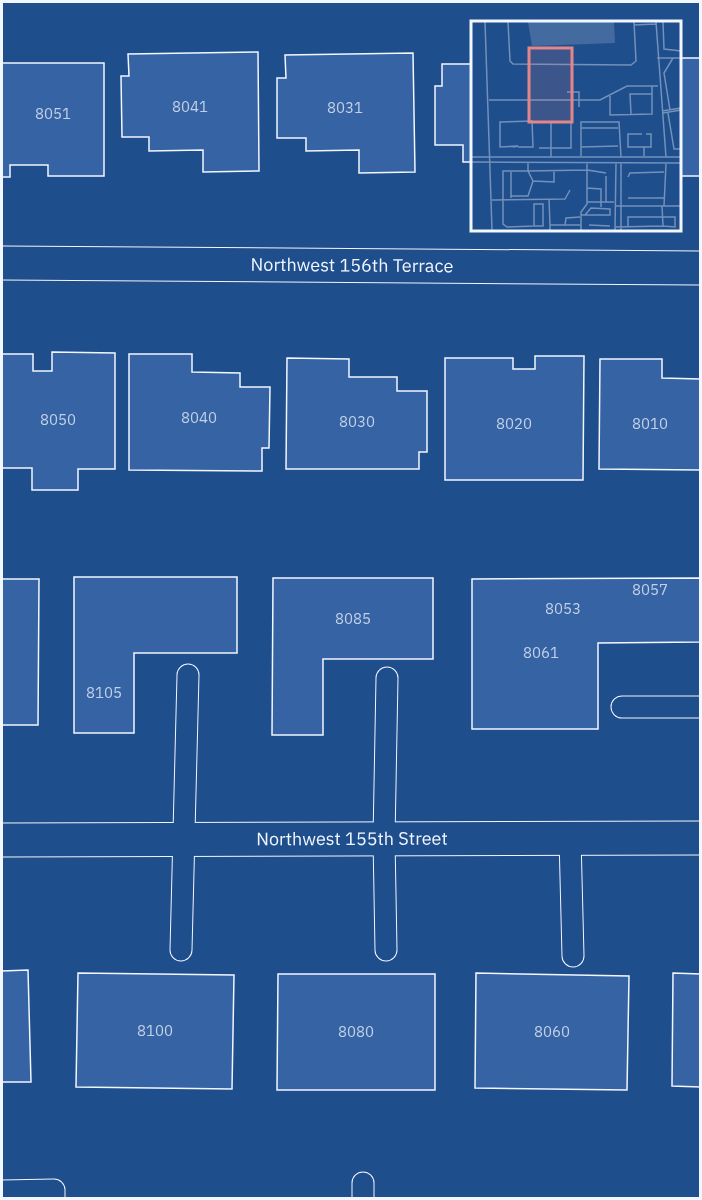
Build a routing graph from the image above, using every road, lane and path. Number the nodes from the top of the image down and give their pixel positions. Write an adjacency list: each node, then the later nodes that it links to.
1 (2, 263): 2 (street, Northwest 156th Terrace)
2 (700, 268)
3 (188, 675): 9 (lane)
4 (387, 678): 10 (lane)
5 (622, 706): 6 (lane)
6 (700, 707)
7 (570, 838): 8 (street, Northwest 155th Street); 10 (street, Northwest 155th Street); 14 (lane)
8 (700, 838)
9 (185, 839): 10 (street, Northwest 155th Street); 11 (street, Northwest 155th Street); 12 (lane)
10 (384, 839): 13 (lane)
11 (2, 840)
12 (182, 950)
13 (386, 950)
14 (573, 956)
15 (2, 1191): 16 (lane)
16 (54, 1198)

